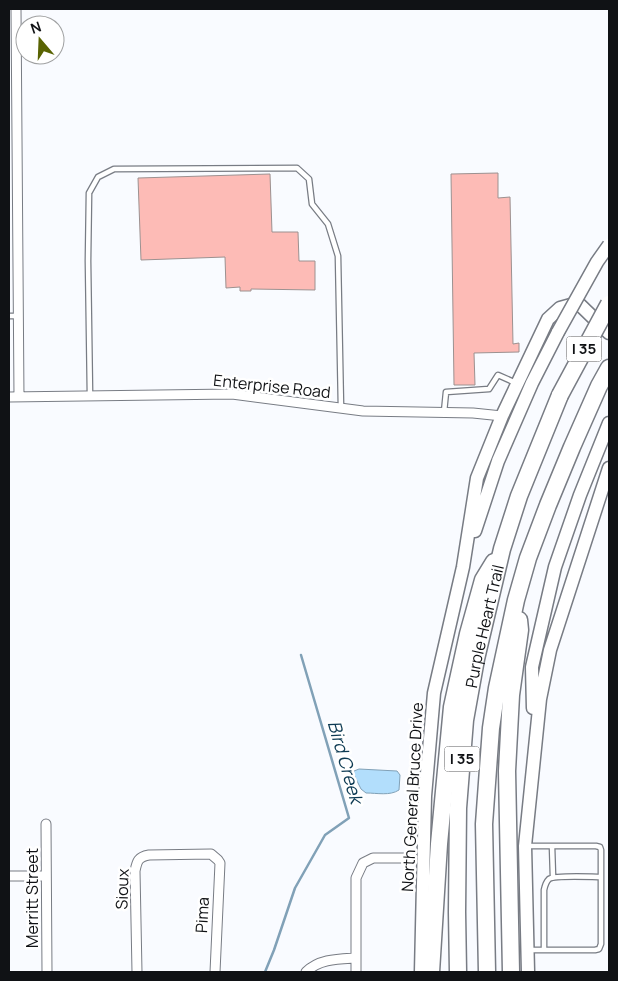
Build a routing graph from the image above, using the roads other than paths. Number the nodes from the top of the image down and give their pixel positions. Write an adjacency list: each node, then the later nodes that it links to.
1 (16, 9): 4 (street)
2 (609, 245): 17 (main road, bridge)
3 (609, 304): 16 (highway, Purple Heart Trail / I 35, bridge)
4 (14, 316): 10 (street)
5 (609, 334): 7 (main road)
6 (609, 368): 18 (highway, Purple Heart Trail / I 35)
7 (518, 383): 12 (lane); 13 (main road)
8 (90, 396): 10 (street, Enterprise Road); 11 (street, Enterprise Road); 11 (lane)
9 (9, 397): 10 (street, Enterprise Road)
10 (19, 397)
11 (341, 408): 12 (street, Enterprise Road)
12 (444, 412): 13 (street, Enterprise Road)
13 (502, 416): 17 (main road)
14 (609, 423): 19 (main road)
15 (609, 468): 19 (main road)
16 (502, 549): 38 (highway); 39 (highway, Purple Heart Trail / I 35)
17 (463, 567): 37 (main road, North General Bruce Drive)
18 (516, 600): 40 (highway, Purple Heart Trail / I 35); 41 (highway)
19 (534, 766): 21 (main road)
20 (46, 824): 26 (street, Merritt Street)
21 (525, 846): 22 (lane); 29 (main road)
22 (552, 846): 27 (lane); 28 (lane)
23 (405, 858): 31 (street)
24 (218, 860): 33 (street, Sioux); 34 (street, Pima)
25 (9, 876): 26 (street)
26 (46, 876): 32 (street, Merritt Street)
27 (601, 877): 28 (lane); 30 (lane)
28 (553, 878): 30 (lane)
29 (528, 950): 30 (lane); 42 (main road)
30 (544, 950)
31 (356, 958): 35 (street); 36 (street)
32 (47, 972)
33 (137, 972)
34 (214, 972)
35 (306, 972)
36 (356, 972)
37 (421, 972)
38 (431, 972)
39 (458, 972)
40 (487, 972)
41 (511, 972)
42 (528, 972)

